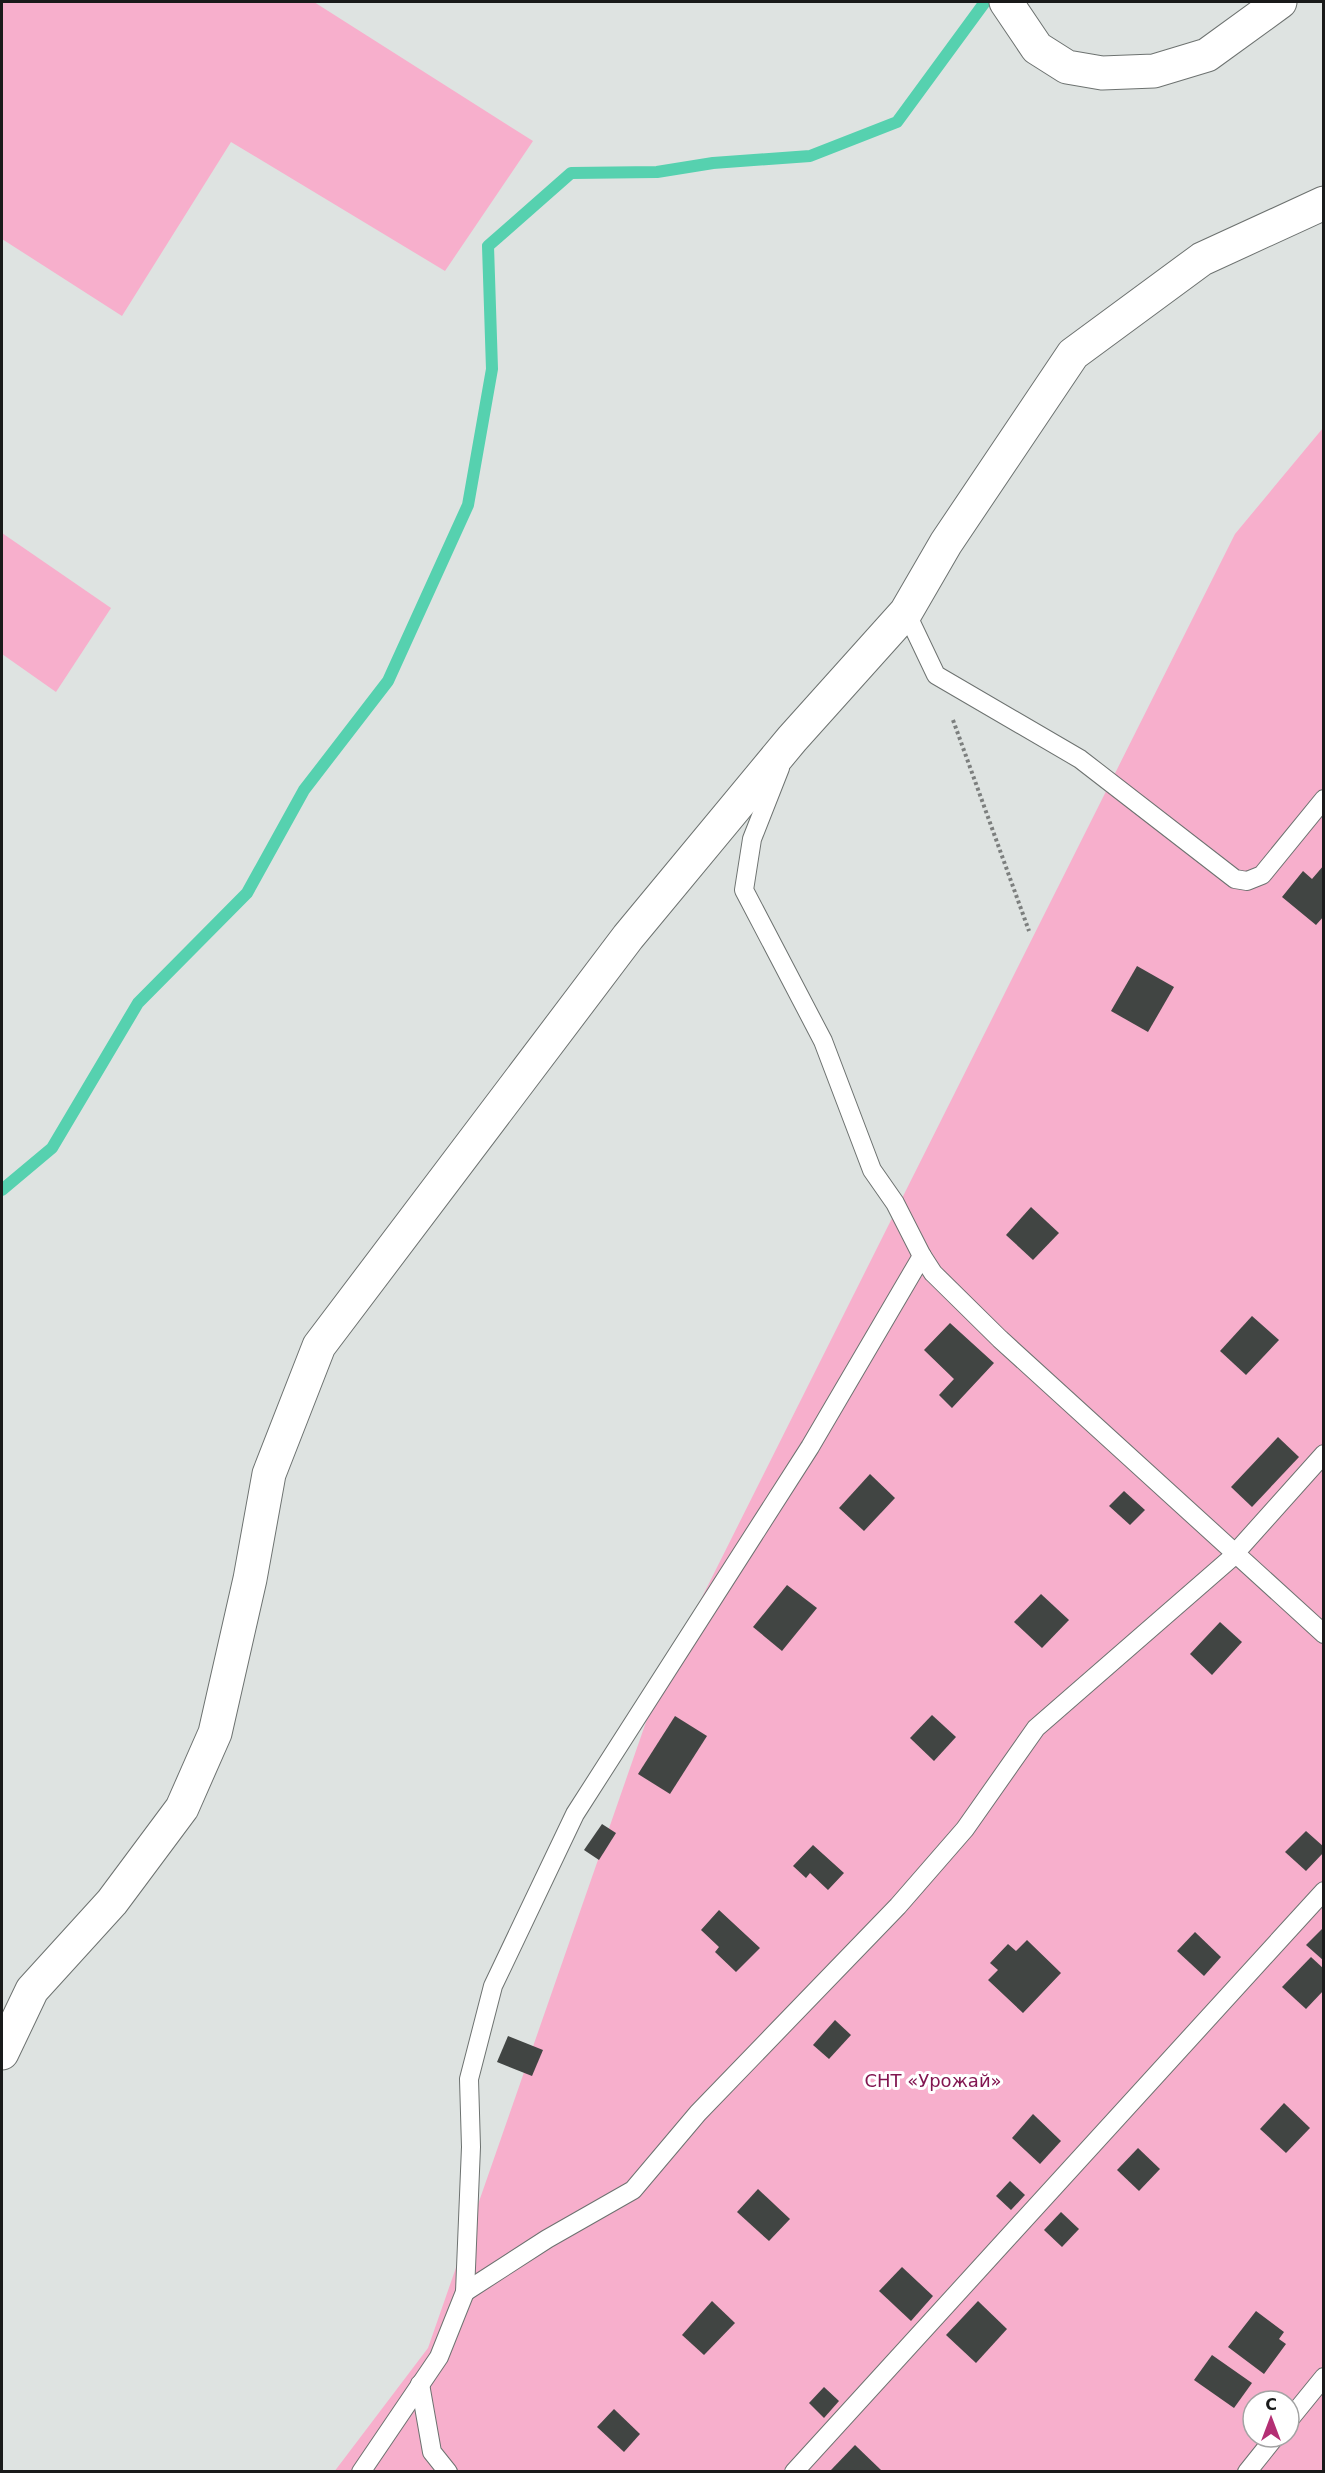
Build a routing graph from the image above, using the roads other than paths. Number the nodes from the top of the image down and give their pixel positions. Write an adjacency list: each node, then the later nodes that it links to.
1 (1006, 2): 2 (street)
2 (1280, 2)
3 (1323, 203): 4 (street)
4 (906, 612): 5 (street); 6 (lane)
5 (792, 739): 7 (lane); 12 (street)
6 (1323, 799)
7 (922, 1256): 9 (lane); 13 (lane)
8 (1323, 1454): 9 (lane)
9 (1236, 1552): 10 (lane); 13 (lane)
10 (1323, 1634)
11 (1323, 1891): 20 (lane)
12 (2, 2053)
13 (465, 2292): 15 (lane)
14 (1323, 2378): 16 (lane)
15 (420, 2384): 18 (lane); 19 (lane)
16 (1301, 2405)
17 (1265, 2449): 21 (lane)
18 (361, 2472)
19 (448, 2472)
20 (794, 2472)
21 (1247, 2472)

